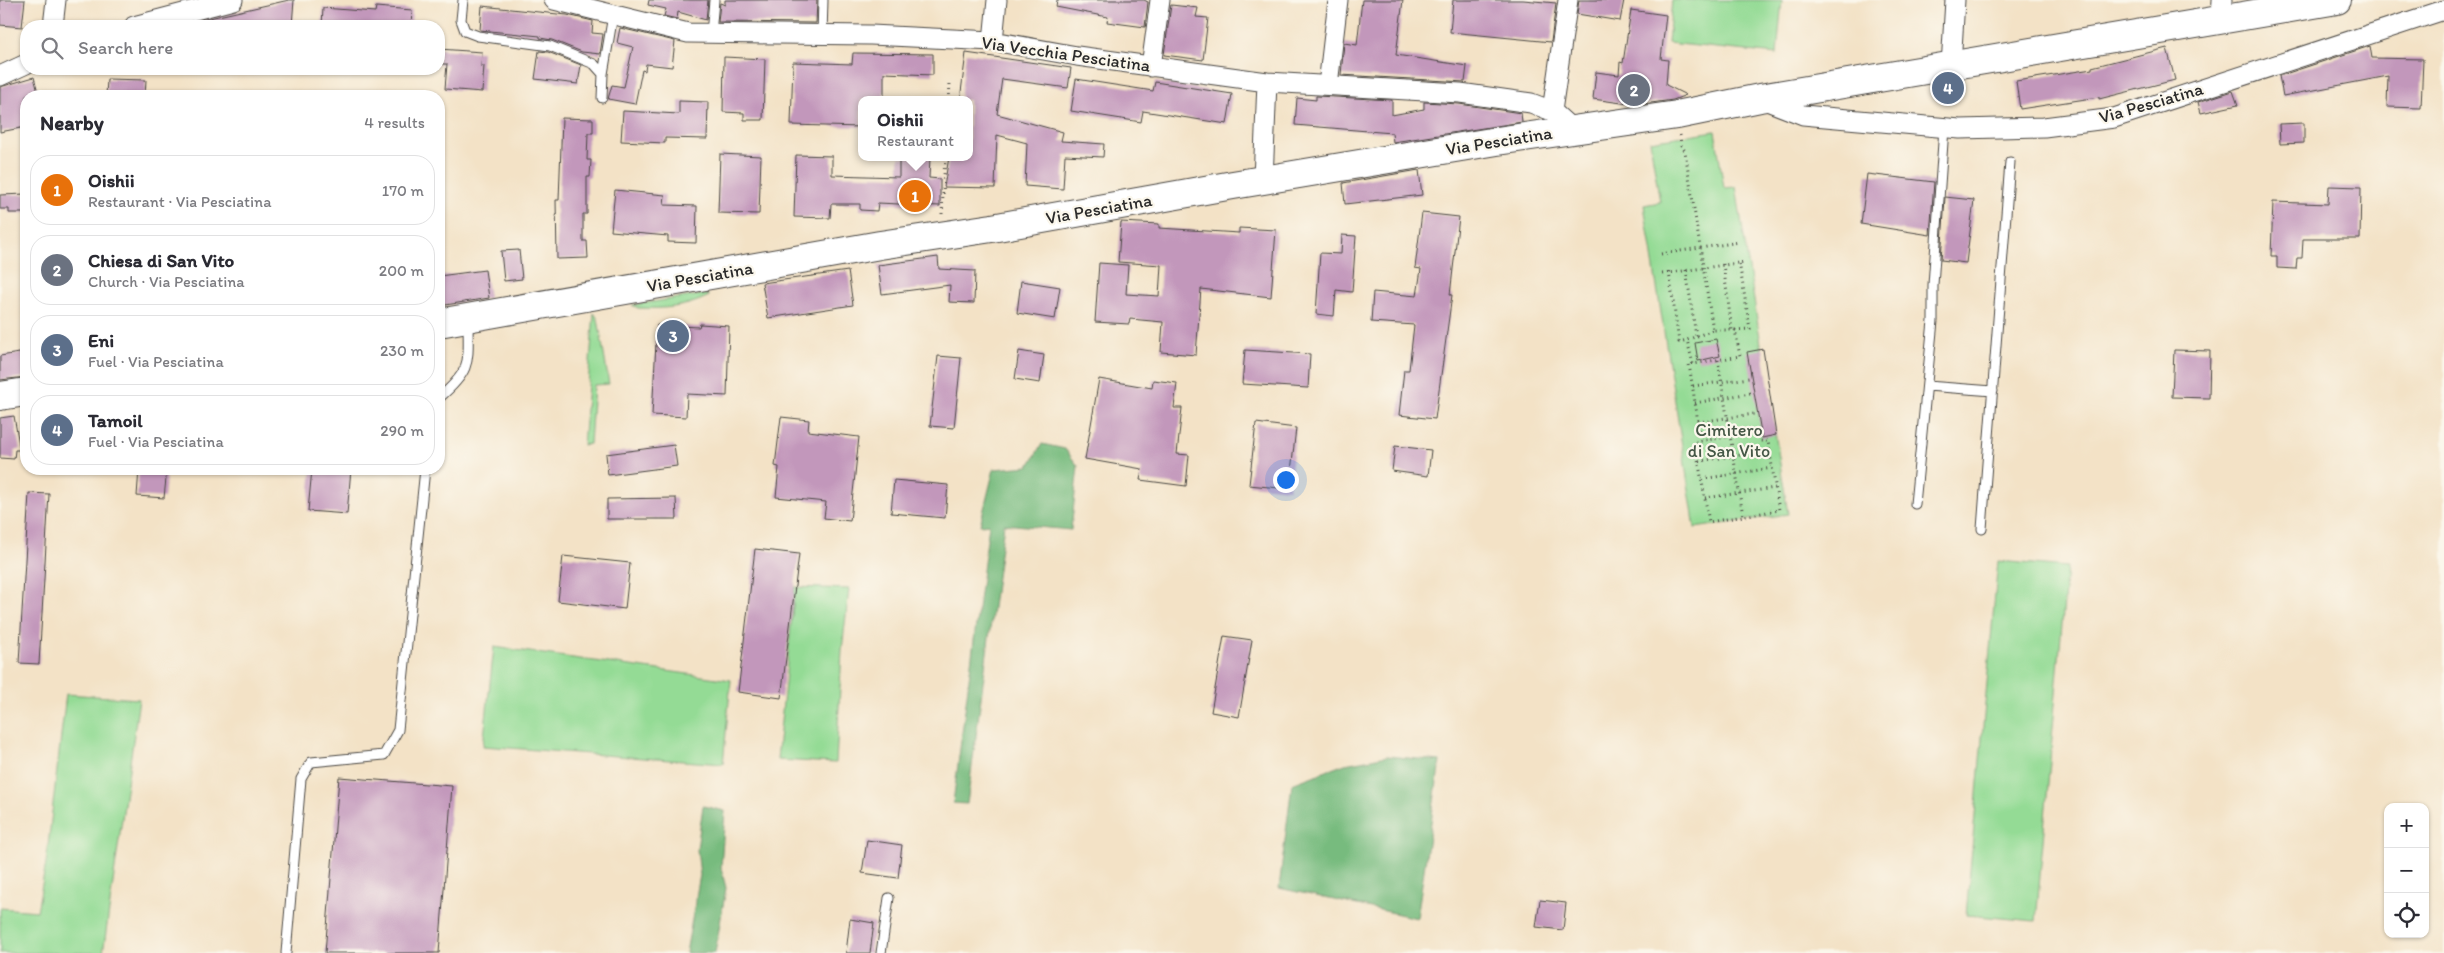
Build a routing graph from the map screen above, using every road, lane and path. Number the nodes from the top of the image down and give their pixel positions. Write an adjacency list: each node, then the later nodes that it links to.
1 (56, 0): 16 (street)
2 (233, 0): 17 (street)
3 (463, 0): 24 (lane)
4 (554, 0): 15 (street, Via Vecchia Pesciatina)
5 (714, 0): 18 (lane)
6 (823, 0): 19 (lane)
7 (997, 0): 20 (street)
8 (1160, 0): 23 (street)
9 (1338, 0): 28 (street)
10 (1568, 0): 32 (street)
11 (1955, 0): 21 (street)
12 (2337, 0): 13 (main road, Via Pesciatina)
13 (2222, 10): 21 (main road, Via Pesciatina)
14 (2444, 10): 34 (street, Via Pesciatina)
15 (613, 15): 18 (street, Via Vecchia Pesciatina); 24 (lane)
16 (54, 20)
17 (157, 20)
18 (710, 34): 19 (street, Via Vecchia Pesciatina)
19 (822, 35): 20 (street, Via Vecchia Pesciatina)
20 (993, 41): 23 (street, Via Vecchia Pesciatina)
21 (1951, 66): 31 (main road, Via Pesciatina)
22 (20, 67): 25 (street)
23 (1151, 67): 26 (street, Via Vecchia Pesciatina)
24 (603, 74): 30 (lane)
25 (0, 76)
26 (1267, 82): 28 (street, Via Vecchia Pesciatina); 38 (street)
27 (950, 83): 29 (path)
28 (1328, 85): 32 (street, Via Vecchia Pesciatina)
29 (949, 96)
30 (602, 98)
31 (1760, 98): 33 (main road, Via Pesciatina); 34 (street, Via Pesciatina)
32 (1552, 111): 35 (street, Via Vecchia Pesciatina)
33 (1677, 115): 35 (main road, Via Pesciatina); 41 (path)
34 (1944, 128): 61 (lane)
35 (1572, 129): 38 (main road, Via Pesciatina)
36 (945, 161): 39 (path)
37 (2010, 162): 62 (lane)
38 (1263, 180): 39 (main road, Via Pesciatina)
39 (941, 235): 50 (main road, Via Pesciatina)
40 (1740, 242): 41 (path)
41 (1701, 248): 42 (path); 46 (path)
42 (1660, 254)
43 (1739, 262): 44 (path); 45 (path); 53 (path)
44 (1745, 262)
45 (1723, 264): 46 (path); 53 (path)
46 (1704, 267): 47 (path); 52 (path)
47 (1686, 270): 48 (path); 54 (path)
48 (1669, 272): 49 (path); 55 (path)
49 (1662, 274)
50 (468, 318): 51 (main road, Via Pesciatina); 64 (lane)
51 (445, 322)
52 (1713, 330): 53 (path); 54 (path)
53 (1734, 330): 56 (path)
54 (1696, 336): 55 (path)
55 (1687, 340): 57 (path)
56 (1718, 360): 57 (path); 59 (path)
57 (1693, 364): 60 (path)
58 (1749, 378): 59 (path)
59 (1722, 382): 60 (path); 67 (path)
60 (1693, 386): 68 (path)
61 (1927, 386): 62 (lane); 84 (lane)
62 (1993, 391): 86 (lane)
63 (20, 393): 66 (main road)
64 (445, 393)
65 (1750, 393): 67 (path)
66 (0, 396)
67 (1724, 398): 68 (path); 70 (path)
68 (1695, 403): 71 (path)
69 (1754, 414): 70 (path)
70 (1727, 418): 71 (path); 72 (path)
71 (1698, 422): 73 (path)
72 (1730, 436): 73 (path); 74 (path); 75 (path)
73 (1701, 441): 76 (path)
74 (1769, 451): 75 (path); 77 (path)
75 (1733, 456): 76 (path); 78 (path)
76 (1699, 461): 80 (path)
77 (1772, 468): 78 (path); 81 (path)
78 (1736, 474): 80 (path); 82 (path)
79 (424, 475): 88 (lane)
80 (1702, 479): 83 (path)
81 (1775, 488): 82 (path); 85 (path)
82 (1739, 492): 83 (path); 85 (path)
83 (1705, 498): 85 (path)
84 (1915, 504)
85 (1743, 516)
86 (1982, 529)
87 (889, 898): 89 (lane)
88 (286, 953)
89 (881, 953)

